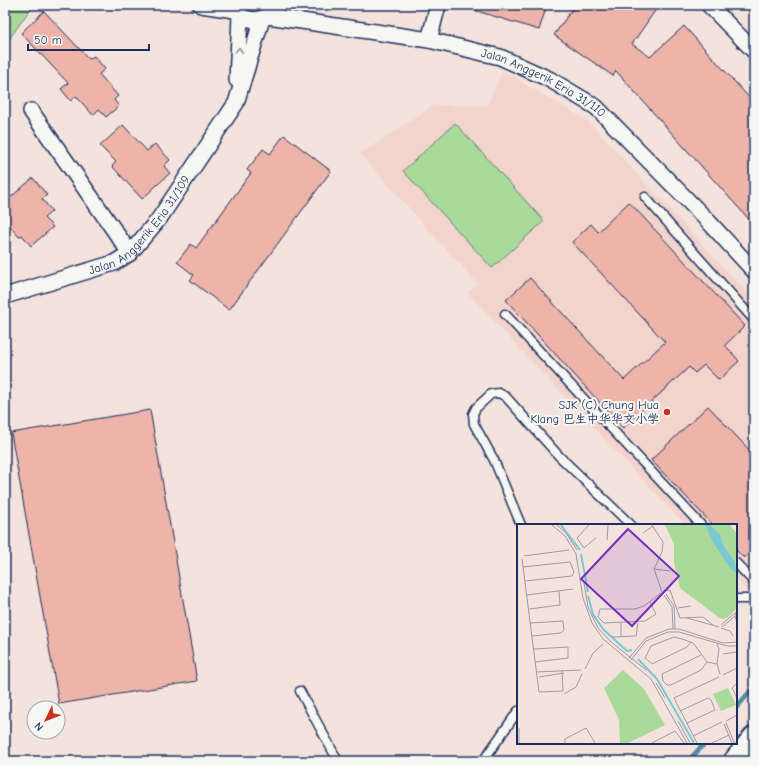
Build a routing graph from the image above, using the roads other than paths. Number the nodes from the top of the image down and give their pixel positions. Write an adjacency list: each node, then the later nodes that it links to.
1 (200, 5): 4 (street, Jalan Anggerik Eria 31/110)
2 (438, 5): 6 (street)
3 (709, 5): 7 (street)
4 (236, 10): 5 (street, Jalan Anggerik Eria 31/110); 8 (street, one-way to 4)
5 (269, 13): 6 (street, Jalan Anggerik Eria 31/110); 8 (street, Jalan Anggerik Eria 31/109)
6 (429, 40): 12 (street, Jalan Anggerik Eria 31/110)
7 (754, 51)
8 (236, 103): 11 (street, Jalan Anggerik Eria 31/109)
9 (31, 112): 11 (street)
10 (645, 197): 15 (lane)
11 (130, 253): 13 (street, Jalan Anggerik Eria 31/109)
12 (754, 271)
13 (5, 296)
14 (505, 314): 18 (lane)
15 (754, 320)
16 (521, 524): 17 (lane)
17 (630, 524)
18 (700, 524)
19 (737, 564): 20 (lane)
20 (754, 582)
21 (754, 598): 22 (lane)
22 (737, 599)
23 (300, 692): 26 (lane)
24 (517, 712): 27 (lane)
25 (754, 738): 28 (main road)
26 (338, 761)
27 (483, 761)
28 (735, 761)

